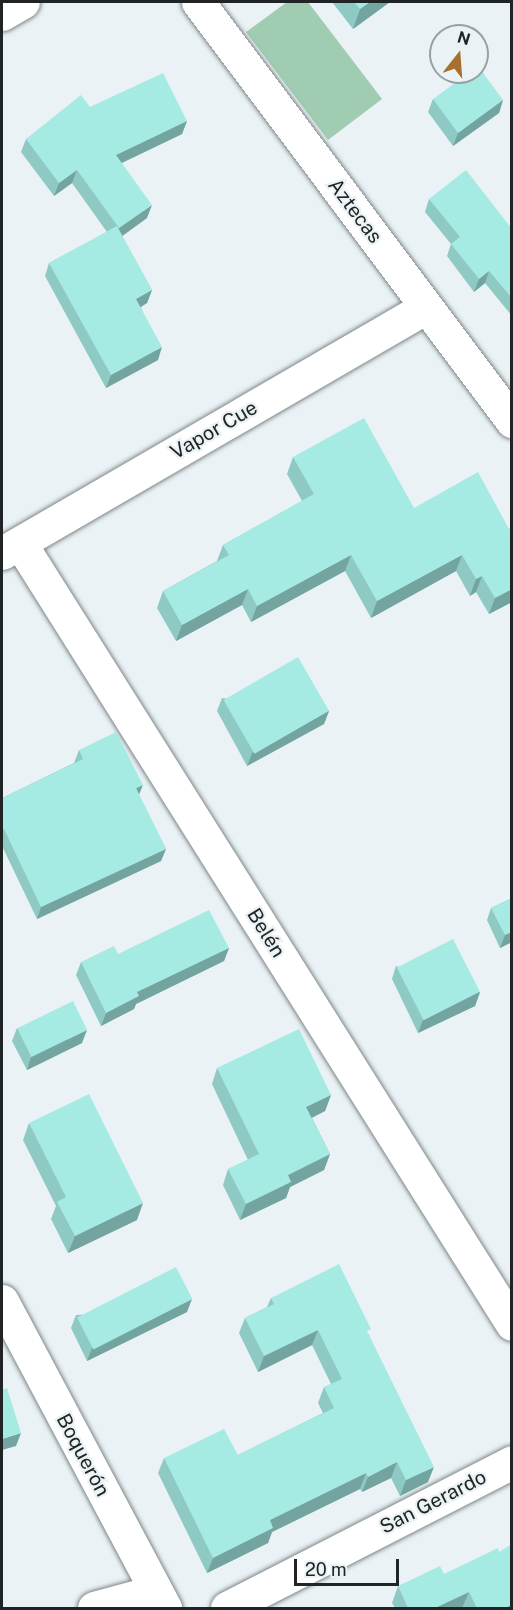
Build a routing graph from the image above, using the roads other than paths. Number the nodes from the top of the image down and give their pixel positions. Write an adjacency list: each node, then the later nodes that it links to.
1 (23, 2): 3 (street)
2 (198, 2): 4 (street, Aztecas)
3 (2, 14)
4 (426, 307): 5 (street, Aztecas); 6 (street, Vapor Cue)
5 (512, 421)
6 (11, 548): 8 (street, Belén)
7 (2, 1300): 10 (street, Boquerón)
8 (512, 1324)
9 (512, 1462): 12 (street, San Gerardo)
10 (161, 1600): 11 (street)
11 (94, 1608)
12 (227, 1608)

